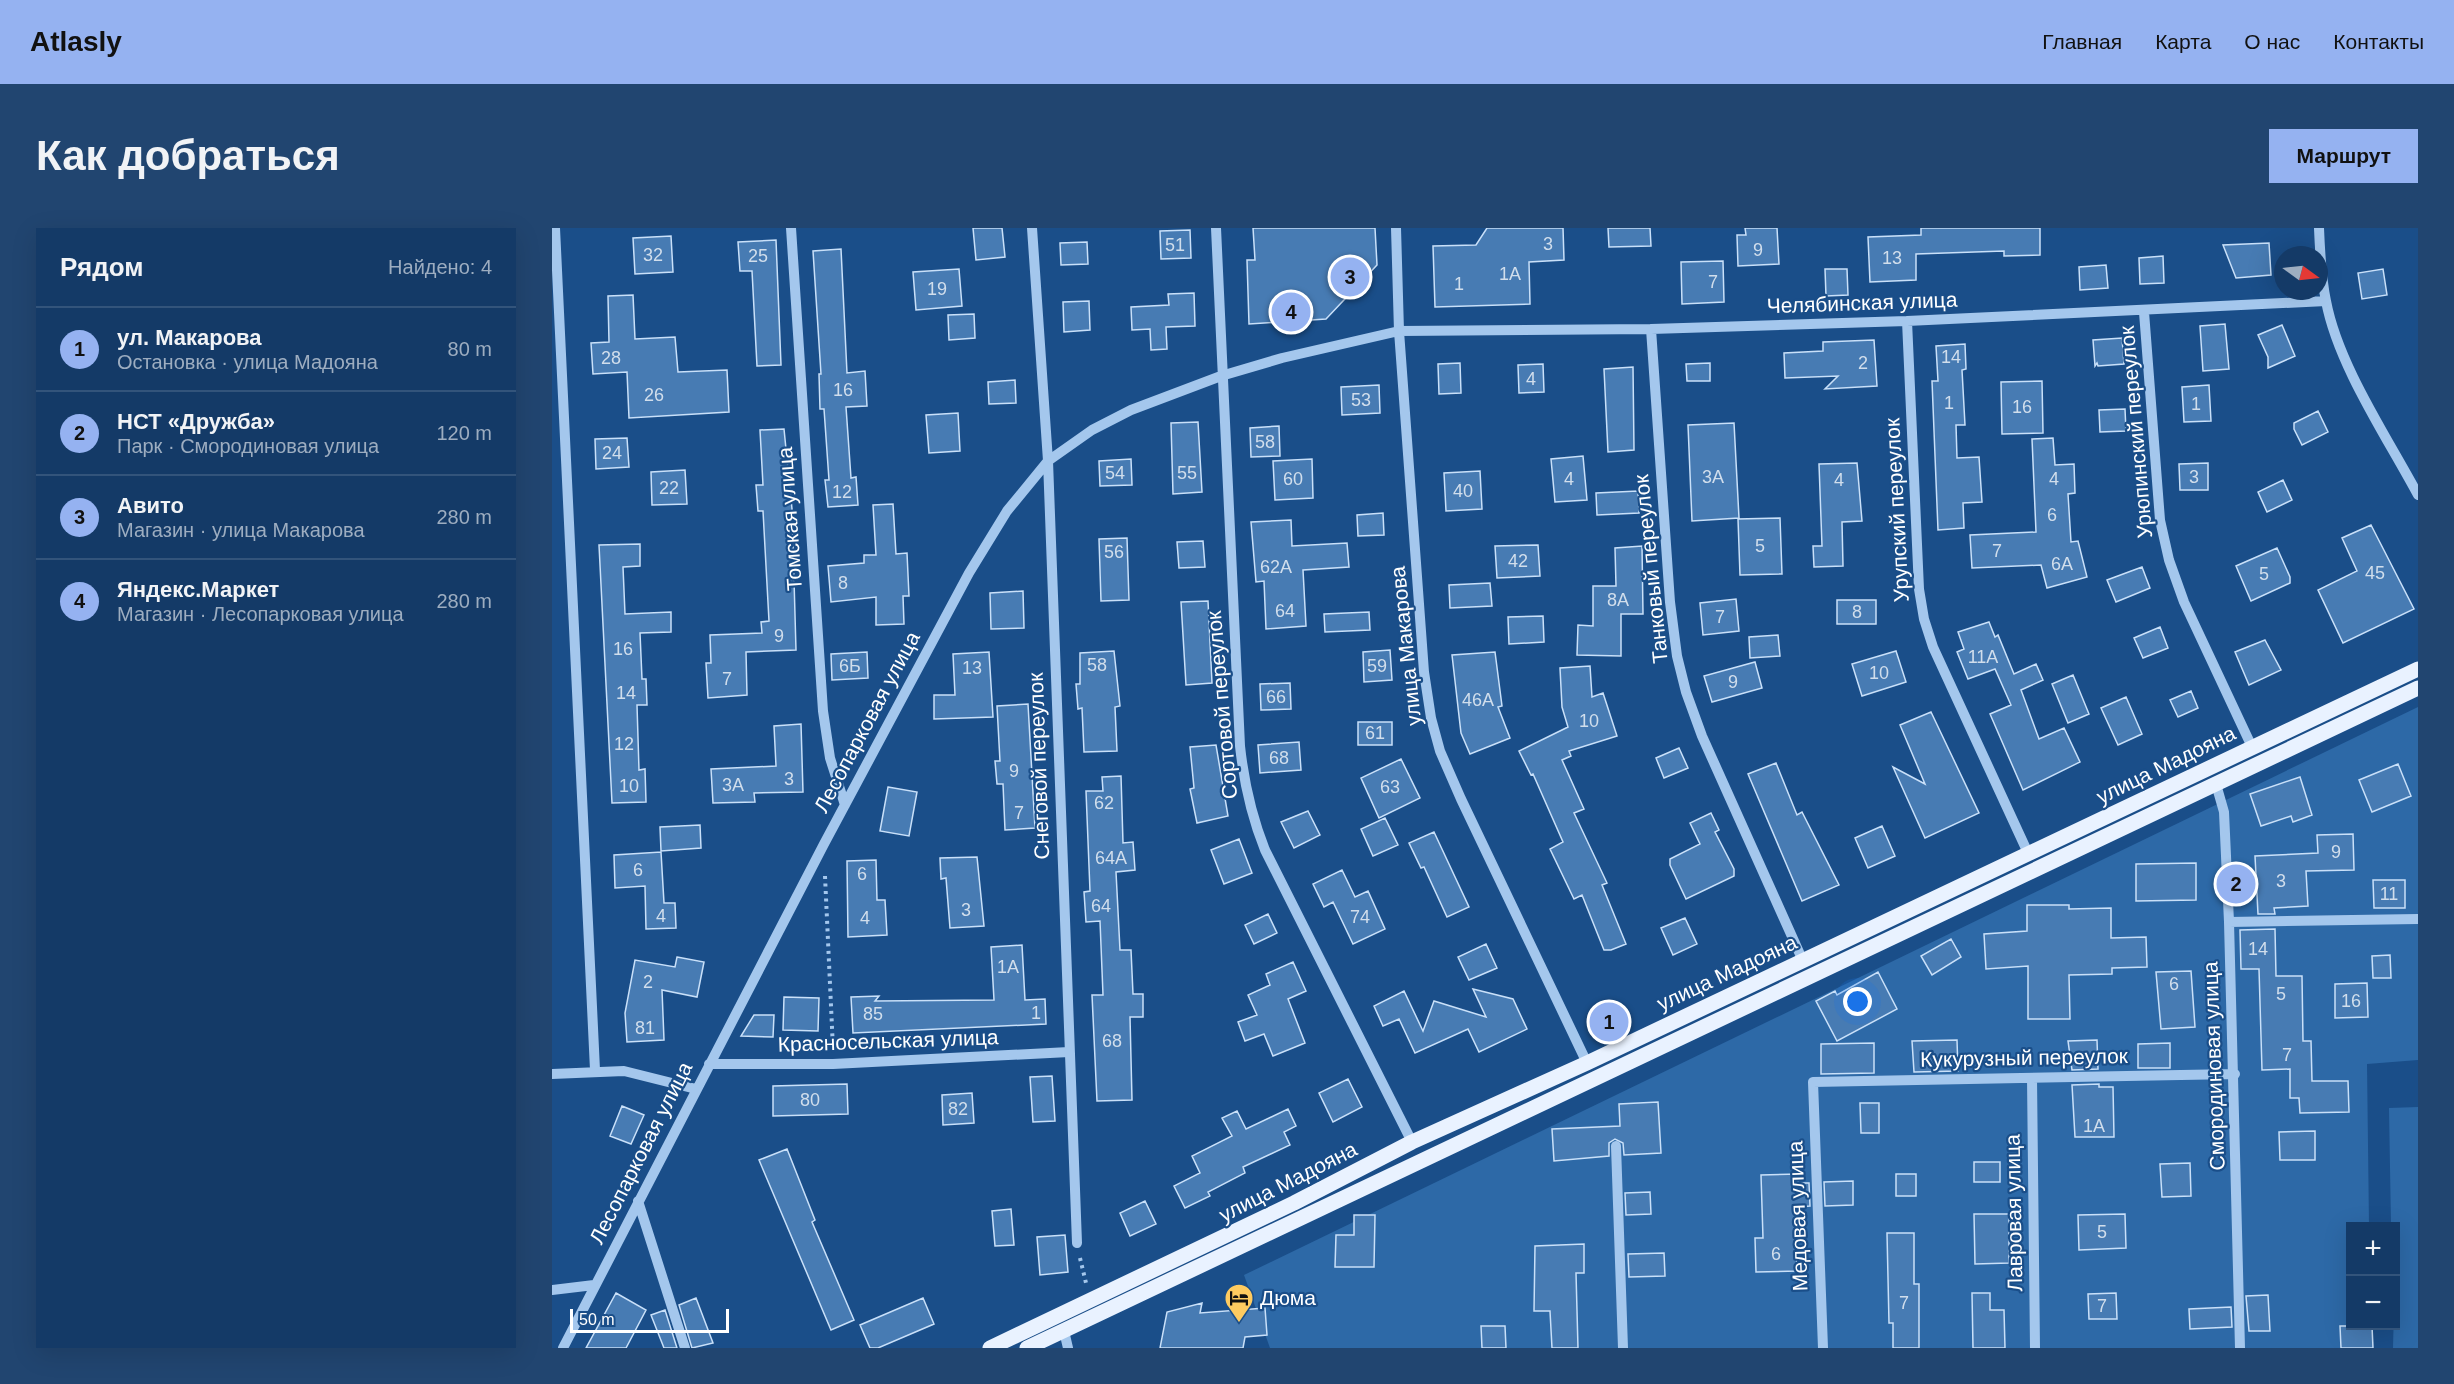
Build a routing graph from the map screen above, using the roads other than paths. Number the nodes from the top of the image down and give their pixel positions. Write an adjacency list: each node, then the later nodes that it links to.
1 (555, 228): 27 (street)
2 (790, 228): 19 (street, Томская улица)
3 (1032, 228): 13 (street, Снеговой переулок)
4 (1216, 228): 12 (street, Сортовой переулок)
5 (1396, 228): 11 (street, улица Макарова)
6 (2319, 228): 7 (street)
7 (2326, 301): 8 (street, Челябинская улица); 14 (street)
8 (2144, 312): 9 (street, Челябинская улица); 17 (street, Урюпинский переулок)
9 (1907, 321): 10 (street, Челябинская улица); 20 (street, Урупский переулок)
10 (1651, 329): 11 (street, Челябинская улица); 23 (street, Танковый переулок)
11 (1399, 331): 12 (street, Лесопарковая улица); 25 (street, улица Макарова)
12 (1221, 376): 13 (street, Лесопарковая улица); 33 (street, Сортовой переулок)
13 (1048, 461): 19 (street, Лесопарковая улица); 24 (street, Снеговой переулок)
14 (2418, 495)
15 (2418, 669): 17 (main road, улица Мадояна)
16 (2418, 688): 18 (main road, улица Мадояна)
17 (2252, 747): 20 (main road, улица Мадояна)
18 (2216, 784): 22 (street, Смородиновая улица); 39 (main road, улица Мадояна)
19 (845, 805): 26 (street, Лесопарковая улица)
20 (2028, 853): 23 (main road, улица Мадояна)
21 (2418, 919): 22 (street)
22 (2229, 922): 29 (street, Смородиновая улица)
23 (1803, 961): 25 (main road, улица Мадояна)
24 (1069, 1052): 26 (street, Красносельская улица); 36 (street, Снеговой переулок)
25 (1587, 1063): 33 (main road, улица Мадояна)
26 (709, 1064): 32 (street, Лесопарковая улица)
27 (595, 1070): 28 (street); 32 (street)
28 (552, 1074)
29 (2235, 1074): 30 (street, Кукурузный переулок); 48 (street, Смородиновая улица)
30 (2032, 1078): 31 (street, Кукурузный переулок); 47 (street, Лавровая улица)
31 (1813, 1082): 46 (street, Медовая улица)
32 (696, 1089): 35 (street, Лесопарковая улица)
33 (1412, 1142): 42 (main road, улица Мадояна)
34 (1616, 1146): 45 (street)
35 (638, 1201): 37 (street, Лесопарковая улица); 41 (street)
36 (1077, 1243)
37 (594, 1285): 38 (street); 40 (street, Лесопарковая улица)
38 (552, 1290)
39 (1064, 1331): 43 (main road, улица Мадояна); 44 (street)
40 (563, 1348)
41 (685, 1348)
42 (990, 1348)
43 (1027, 1348)
44 (1068, 1348)
45 (1623, 1348)
46 (1822, 1348)
47 (2035, 1348)
48 (2240, 1348)

